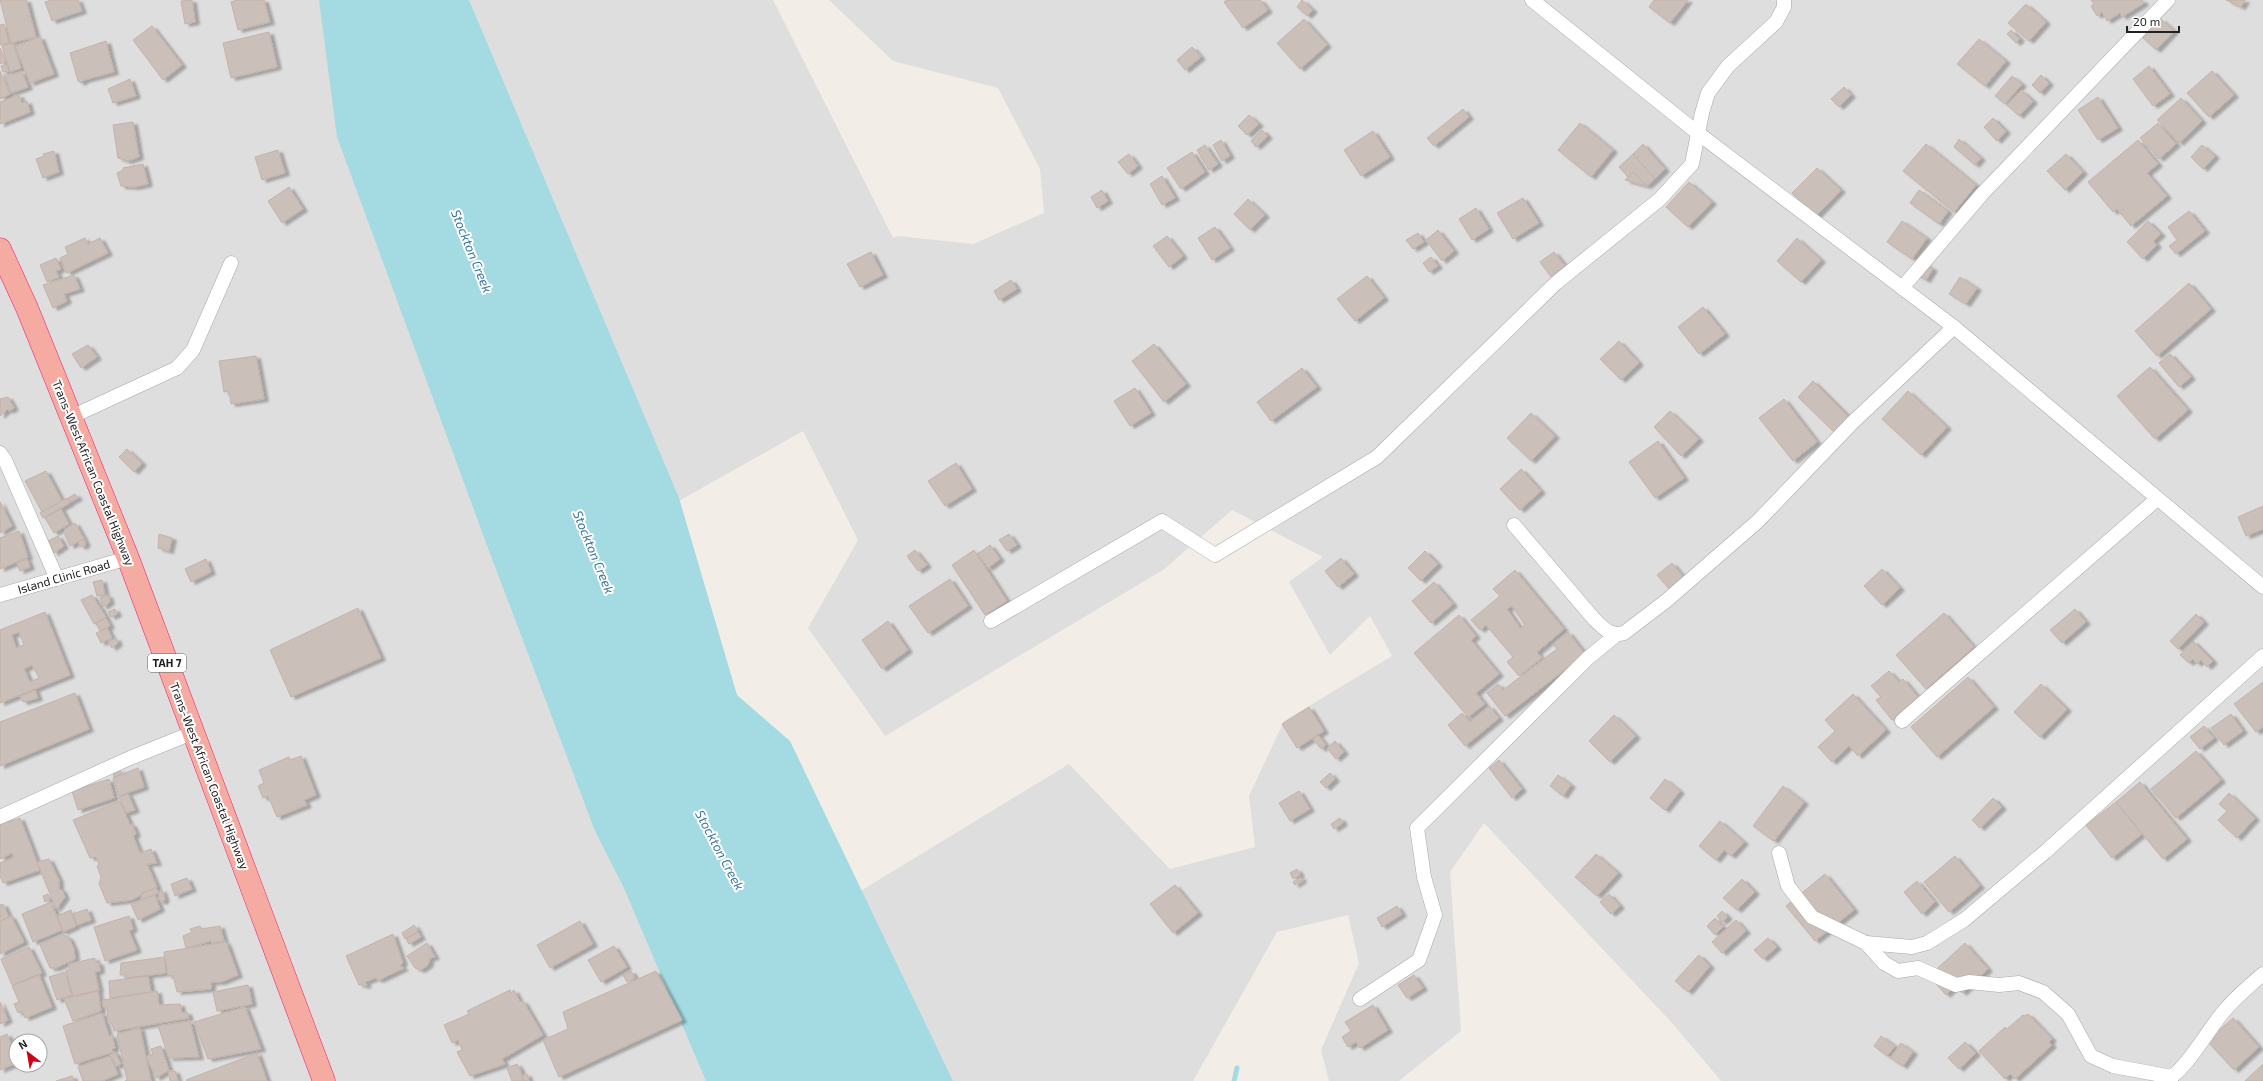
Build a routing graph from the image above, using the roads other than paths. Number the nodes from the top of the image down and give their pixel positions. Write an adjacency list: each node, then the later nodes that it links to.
1 (1532, 0): 4 (street)
2 (1784, 0): 4 (street)
3 (2168, 0): 7 (street)
4 (1699, 134): 7 (street); 17 (street)
5 (0, 249): 9 (highway, Trans-West African Coastal Highway / TAH 7)
6 (231, 263): 9 (street)
7 (1902, 288): 8 (street)
8 (1954, 327): 11 (street); 18 (street)
9 (71, 417): 13 (highway, Trans-West African Coastal Highway / TAH 7)
10 (0, 453): 14 (street)
11 (2157, 499): 15 (street); 20 (street)
12 (1514, 525): 18 (street)
13 (128, 558): 14 (street, Island Clinic Road); 21 (highway, Trans-West African Coastal Highway / TAH 7)
14 (57, 579): 16 (street, Island Clinic Road)
15 (2263, 587)
16 (0, 596)
17 (991, 621)
18 (1616, 635): 26 (street)
19 (2263, 656): 24 (street)
20 (1902, 720)
21 (192, 733): 22 (street); 28 (highway, Trans-West African Coastal Highway / TAH 7)
22 (0, 817)
23 (1778, 853): 24 (street)
24 (1866, 943): 27 (street)
25 (2263, 974): 27 (street)
26 (1360, 999)
27 (2168, 1079)
28 (324, 1081)

